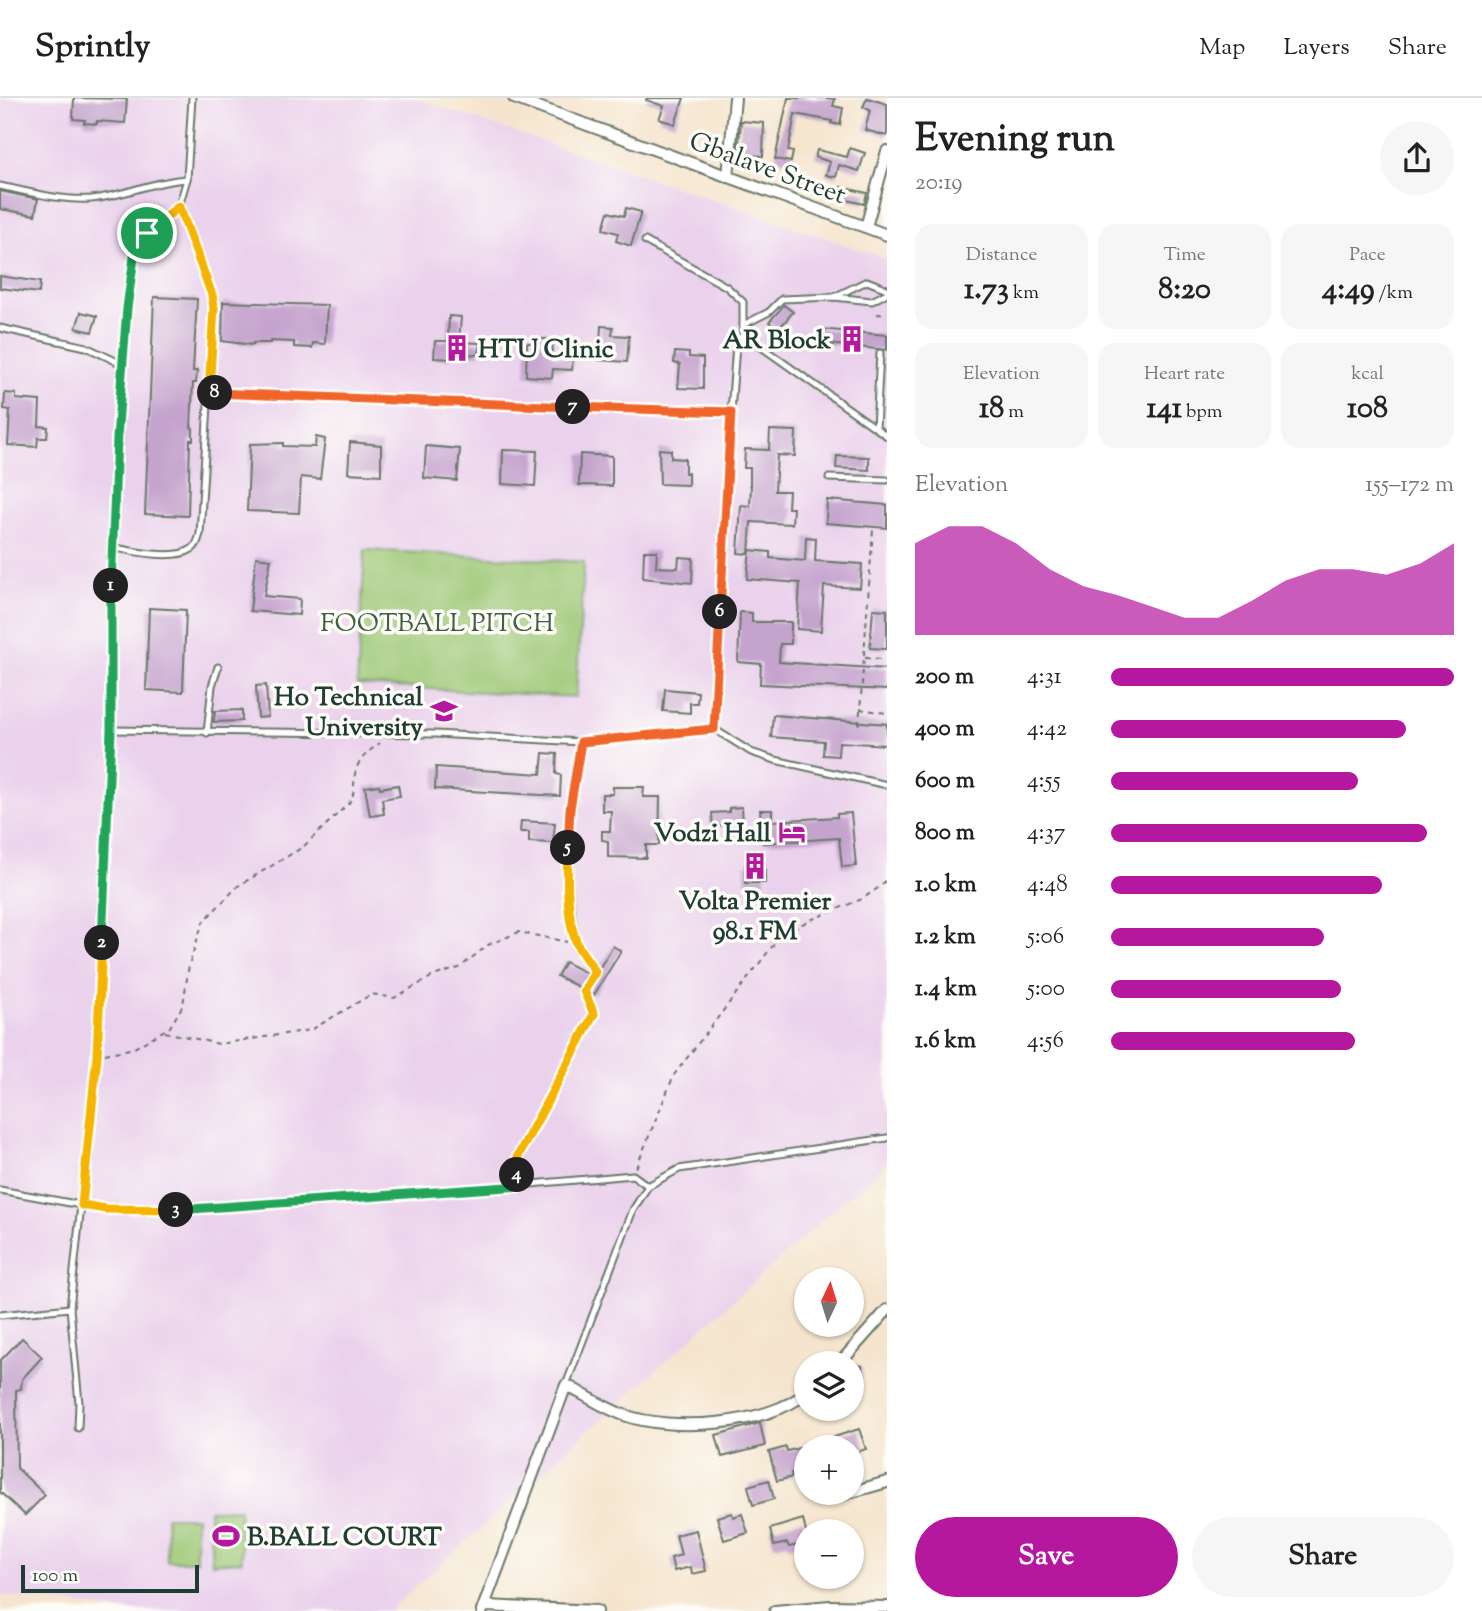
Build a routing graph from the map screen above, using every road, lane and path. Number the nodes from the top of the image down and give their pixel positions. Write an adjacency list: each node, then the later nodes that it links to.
1 (192, 98): 6 (lane)
2 (514, 98): 5 (street, Gbalave Street)
3 (736, 98): 5 (street)
4 (887, 151): 9 (street)
5 (728, 177): 9 (street, Gbalave Street)
6 (187, 179): 7 (lane); 8 (lane)
7 (0, 186)
8 (179, 206): 20 (lane); 21 (lane)
9 (866, 228): 10 (street, Gbalave Street)
10 (887, 234)
11 (645, 241): 16 (lane)
12 (887, 291): 13 (lane); 13 (lane)
13 (834, 297): 16 (lane)
14 (877, 314): 15 (path)
15 (887, 315)
16 (743, 325): 18 (lane)
17 (0, 328): 20 (lane)
18 (743, 334): 22 (lane); 23 (lane)
19 (880, 353): 23 (lane)
20 (122, 364): 28 (lane)
21 (209, 393): 22 (lane); 28 (lane)
22 (731, 412): 35 (lane)
23 (876, 428): 24 (lane)
24 (887, 436)
25 (829, 478): 26 (lane)
26 (887, 480)
27 (873, 529): 29 (path)
28 (111, 547): 36 (lane)
29 (864, 658): 30 (path); 32 (path)
30 (887, 659)
31 (218, 667): 37 (lane)
32 (860, 709): 33 (path); 34 (path)
33 (887, 713)
34 (859, 724)
35 (714, 729): 39 (lane); 40 (lane)
36 (111, 730): 37 (lane); 44 (lane)
37 (207, 733): 38 (lane)
38 (392, 734): 39 (lane); 43 (path)
39 (581, 742): 42 (lane)
40 (887, 785)
41 (887, 879): 46 (path)
42 (577, 944): 43 (path); 47 (path)
43 (165, 1031): 44 (path)
44 (97, 1056): 50 (lane)
45 (887, 1138): 48 (lane)
46 (633, 1175): 47 (lane); 48 (lane)
47 (522, 1186): 50 (lane)
48 (648, 1186): 55 (lane)
49 (0, 1190): 50 (lane)
50 (82, 1205): 51 (lane)
51 (70, 1308): 53 (lane); 57 (lane)
52 (887, 1310): 54 (street)
53 (0, 1315)
54 (851, 1351)
55 (566, 1385): 56 (street); 61 (street)
56 (794, 1401)
57 (78, 1428)
58 (887, 1482): 59 (street)
59 (864, 1488)
60 (887, 1607): 63 (street)
61 (484, 1609): 62 (street)
62 (597, 1611)
63 (775, 1611)

